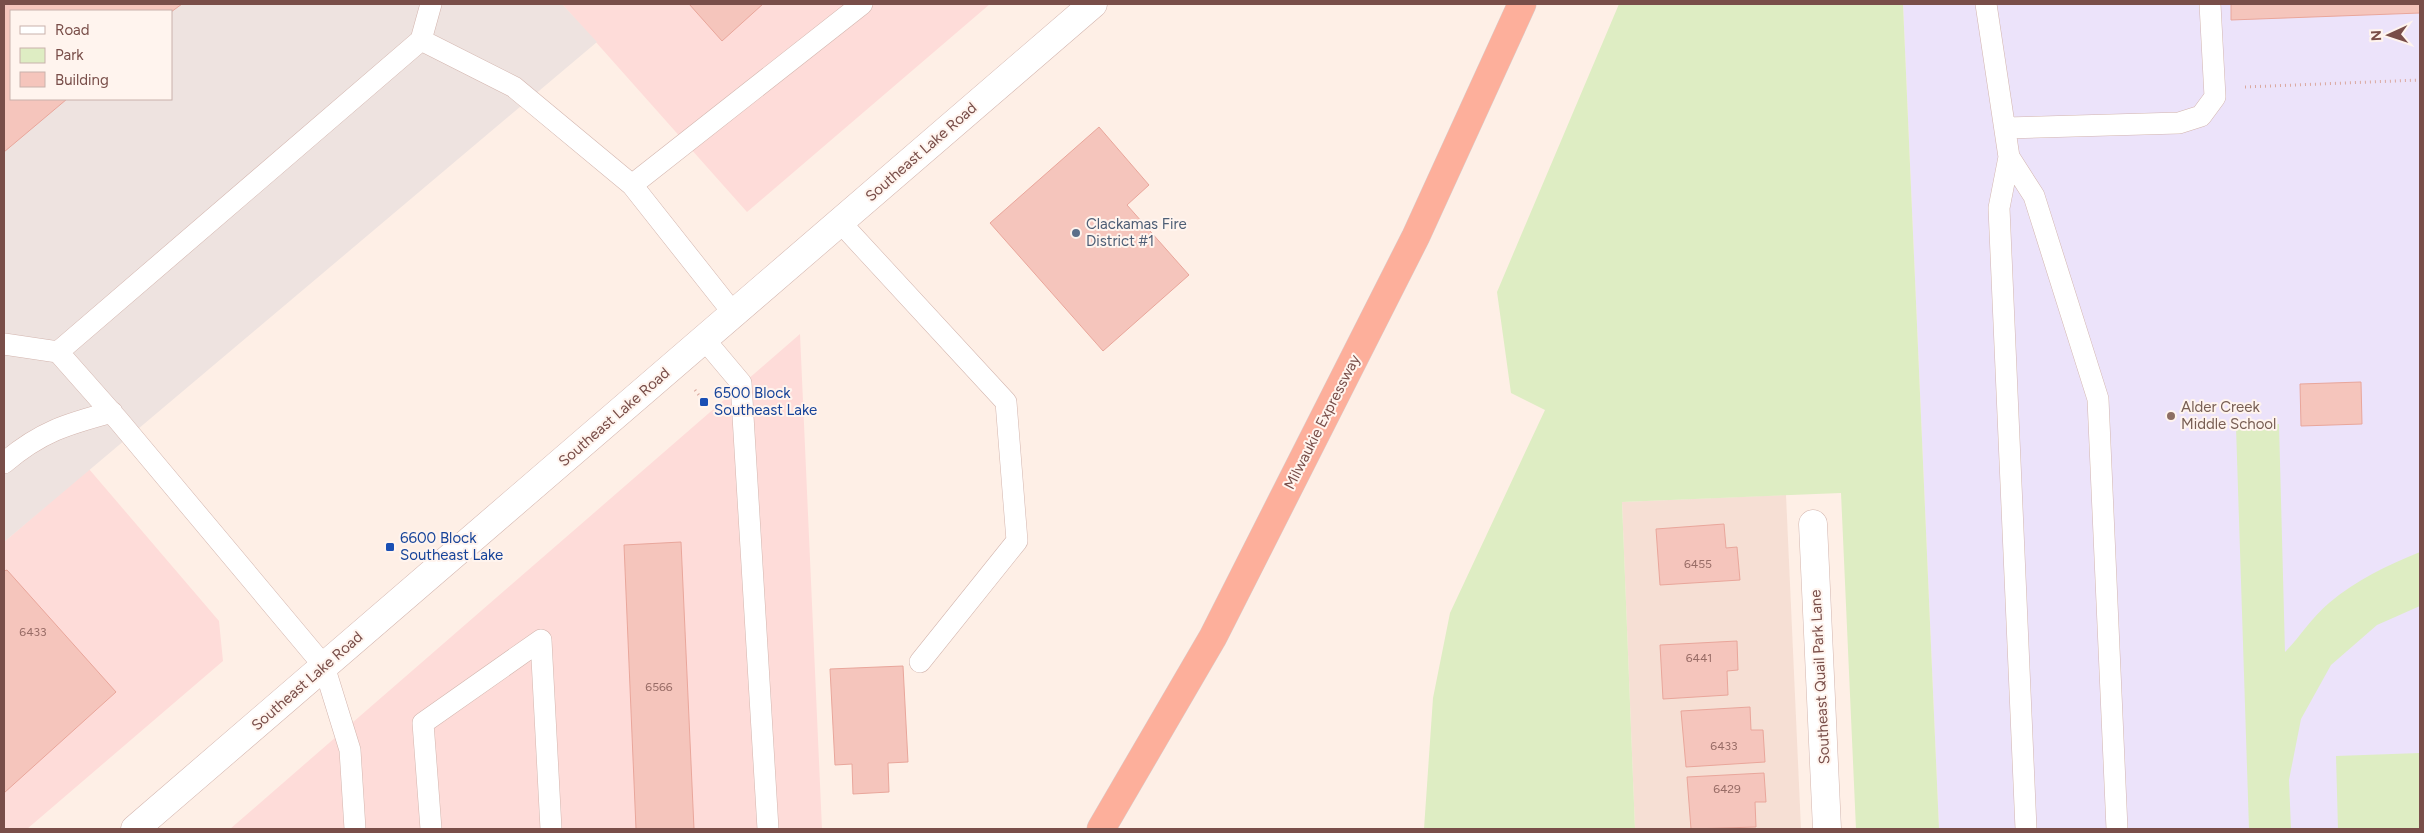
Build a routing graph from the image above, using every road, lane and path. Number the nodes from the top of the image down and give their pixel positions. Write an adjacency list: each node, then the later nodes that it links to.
1 (432, 4): 7 (lane)
2 (862, 4): 12 (lane)
3 (1093, 4): 13 (street, Southeast Lake Road)
4 (1522, 4): 28 (highway, Milwaukie Expressway)
5 (1986, 4): 10 (lane)
6 (2210, 4): 8 (lane)
7 (421, 40): 12 (lane); 17 (lane)
8 (2214, 76): 9 (path); 10 (lane)
9 (2420, 80)
10 (2005, 128): 11 (lane)
11 (2009, 157): 30 (lane); 31 (lane)
12 (632, 185): 14 (lane)
13 (840, 222): 14 (street, Southeast Lake Road); 21 (lane)
14 (734, 314): 15 (street, Southeast Lake Road)
15 (704, 340): 22 (street, Southeast Lake Road); 27 (lane)
16 (4, 344): 17 (lane)
17 (58, 352): 18 (lane)
18 (112, 412): 19 (lane); 22 (lane)
19 (4, 463)
20 (1813, 524): 29 (street, Southeast Quail Park Lane)
21 (920, 662)
22 (324, 666): 23 (street, Southeast Lake Road); 24 (lane)
23 (135, 829)
24 (355, 829)
25 (431, 829): 26 (lane)
26 (551, 829)
27 (768, 829)
28 (1101, 829)
29 (1827, 829)
30 (2026, 829)
31 (2117, 829)

